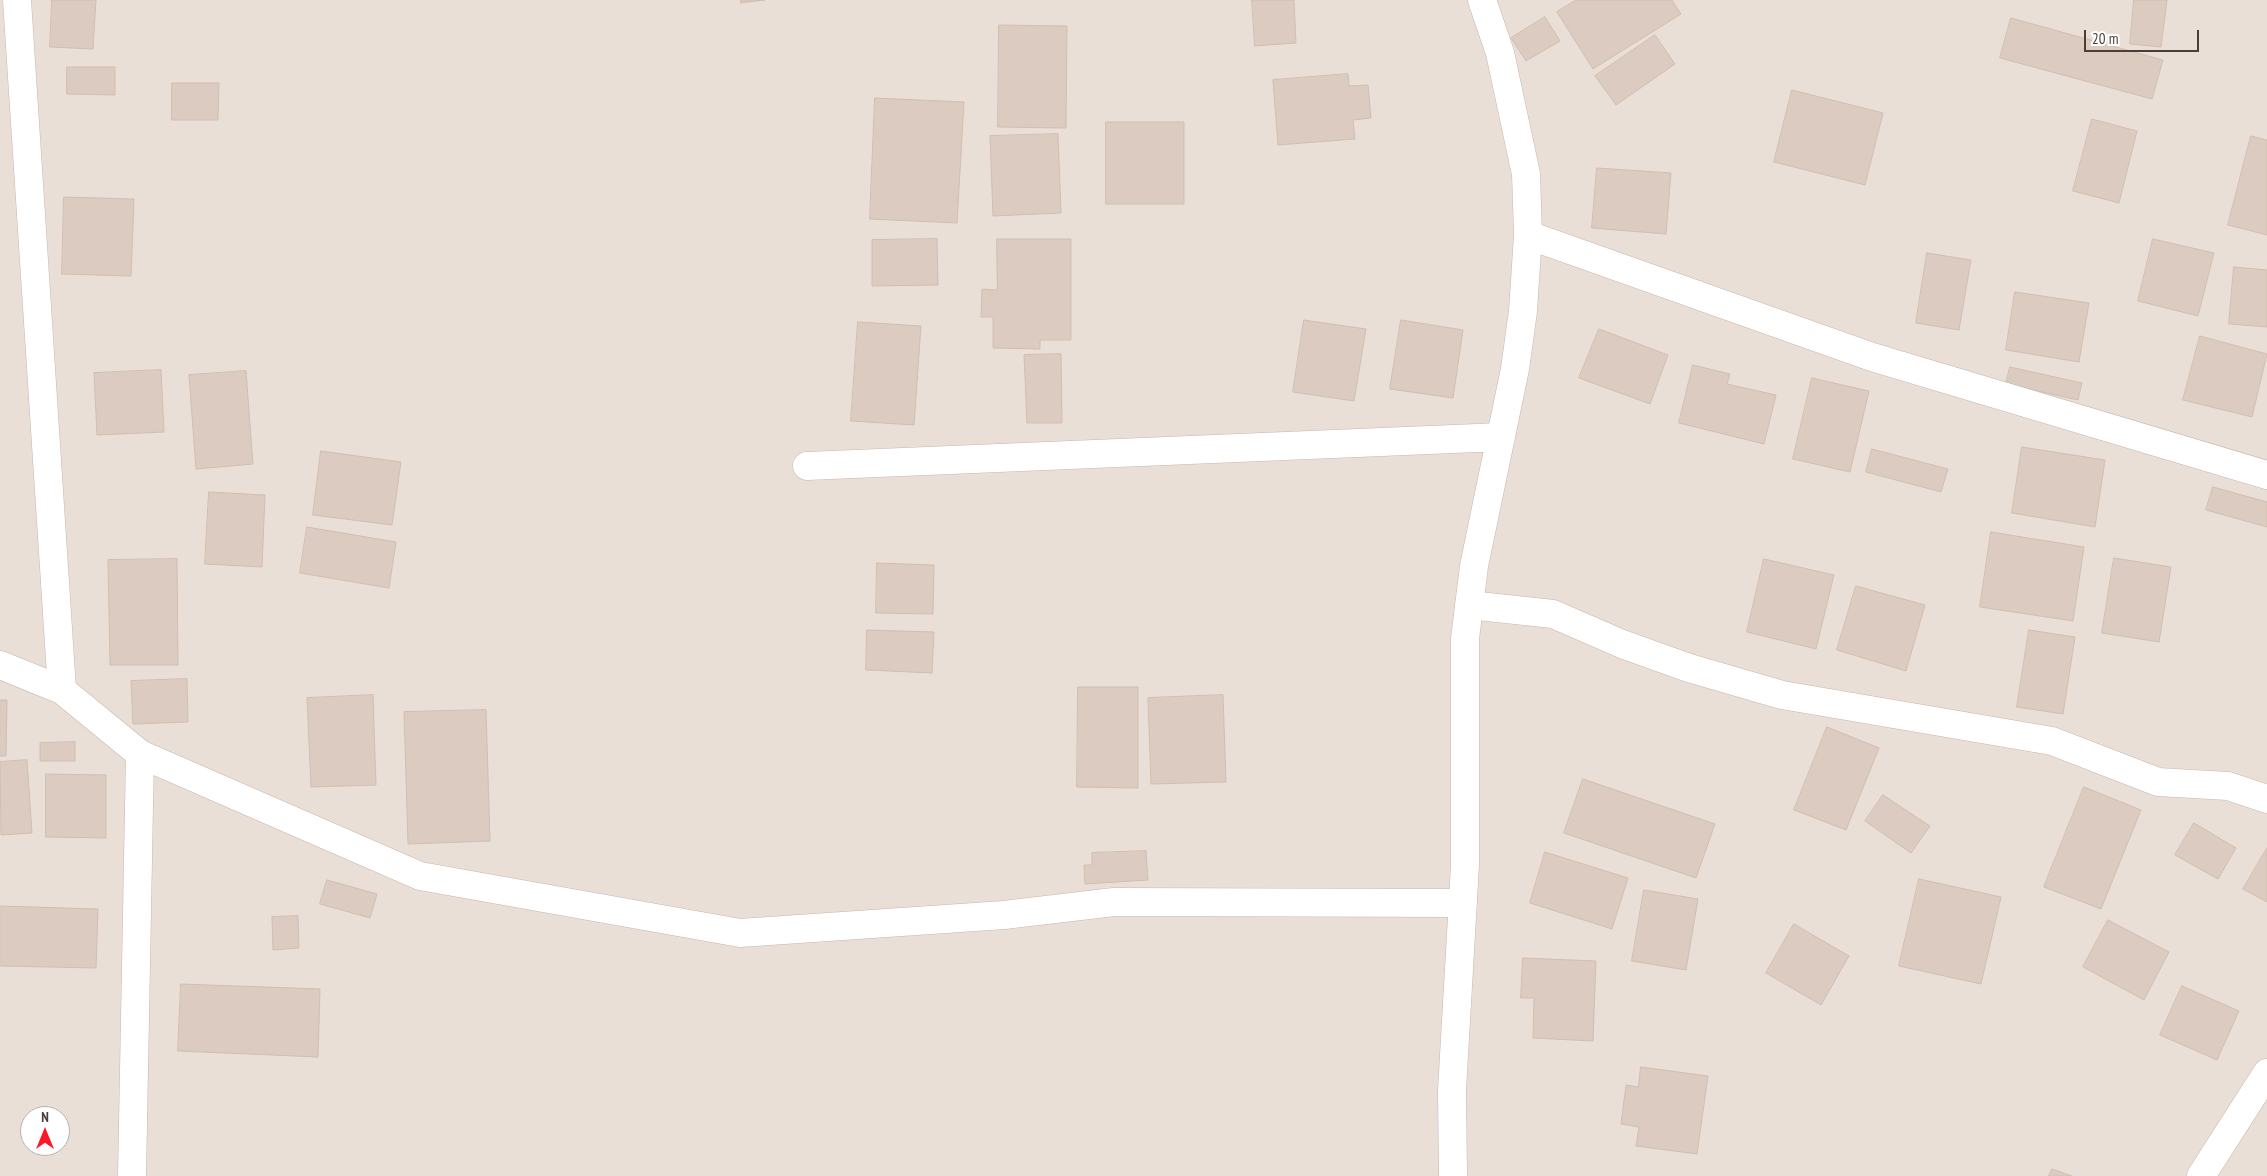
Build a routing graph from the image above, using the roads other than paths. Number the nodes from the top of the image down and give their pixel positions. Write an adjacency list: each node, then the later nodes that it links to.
1 (17, 0): 9 (street)
2 (1482, 0): 3 (street)
3 (1528, 235): 4 (street); 6 (street)
4 (1501, 437): 5 (street); 7 (street)
5 (807, 466)
6 (2267, 475)
7 (1469, 605): 11 (street); 12 (street)
8 (0, 665): 9 (street)
9 (62, 690): 10 (street)
10 (140, 754): 12 (street); 14 (street)
11 (2267, 799)
12 (1463, 903): 15 (street)
13 (2267, 1073): 16 (street)
14 (132, 1176)
15 (1453, 1176)
16 (2201, 1176)

